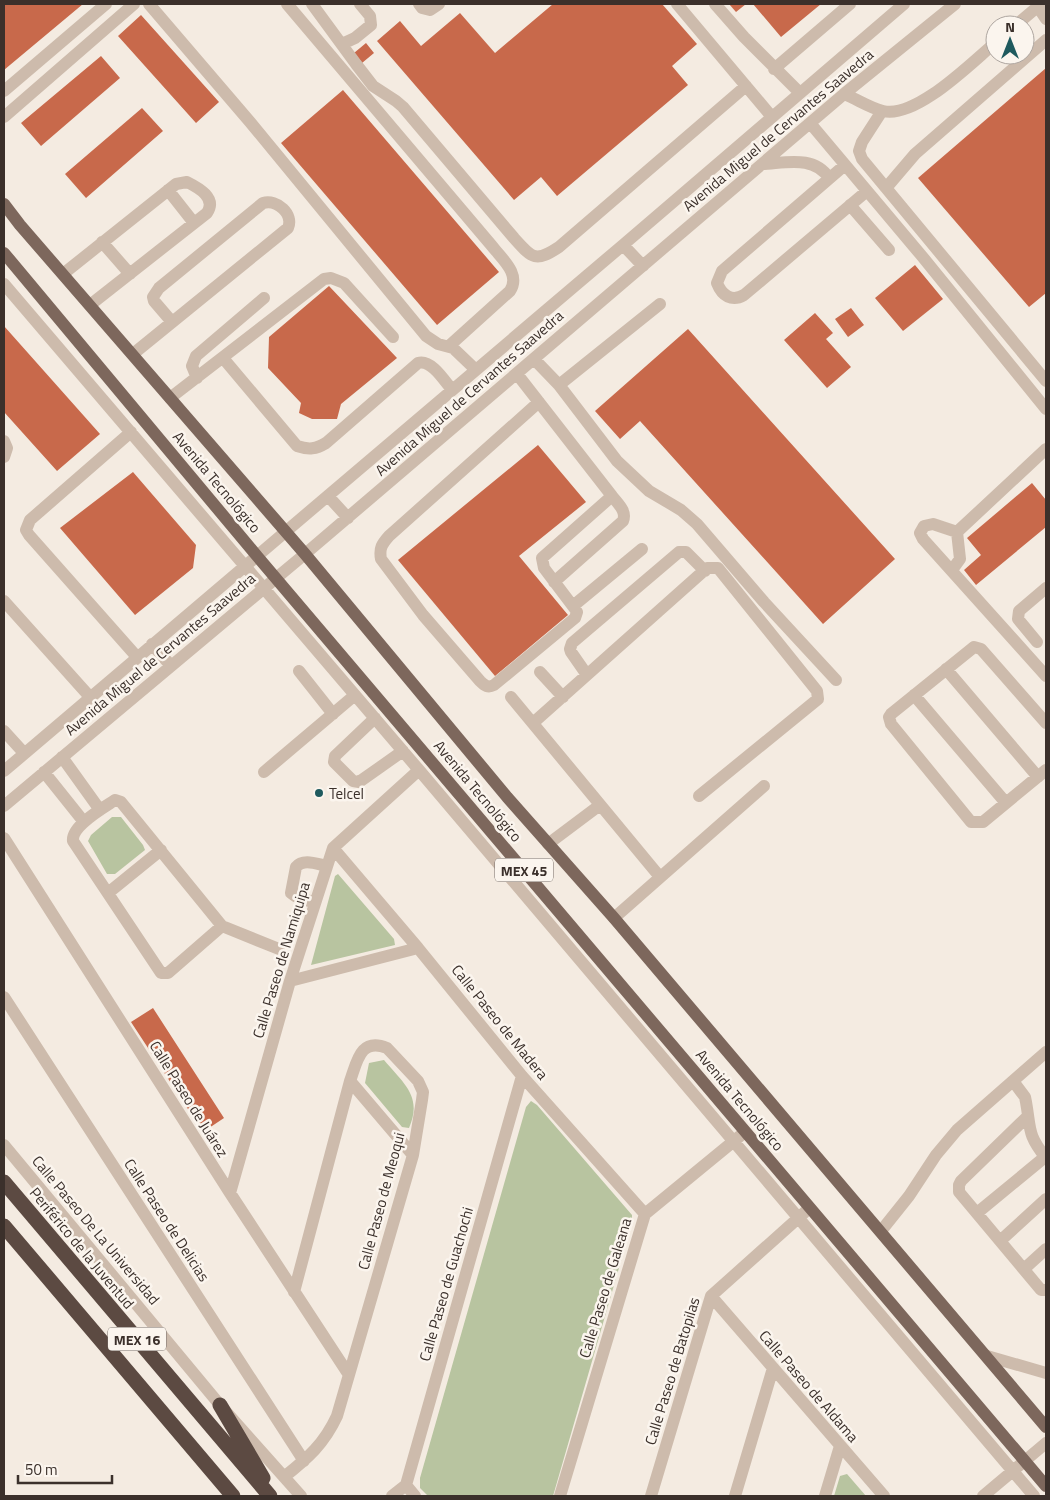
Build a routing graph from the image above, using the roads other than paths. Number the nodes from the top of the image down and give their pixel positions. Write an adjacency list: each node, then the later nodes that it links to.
1 (106, 4): 22 (street)
2 (134, 4): 27 (street)
3 (149, 4): 51 (street)
4 (287, 4): 51 (street)
5 (312, 4): 18 (street)
6 (360, 4): 18 (street)
7 (419, 4): 8 (street)
8 (439, 4)
9 (677, 4): 21 (street)
10 (715, 4): 20 (street)
11 (850, 4): 20 (street)
12 (904, 4): 23 (street, Avenida Miguel de Cervantes Saavedra)
13 (955, 4): 24 (street, Avenida Miguel de Cervantes Saavedra)
14 (1039, 5): 15 (street); 16 (street)
15 (1028, 15)
16 (1046, 19)
17 (1046, 40): 32 (street)
18 (342, 44): 21 (street)
19 (985, 51): 25 (street)
20 (774, 69): 23 (street)
21 (746, 86): 26 (street)
22 (4, 91)
23 (800, 93): 26 (street, Avenida Miguel de Cervantes Saavedra)
24 (844, 94): 25 (street); 28 (street, Avenida Miguel de Cervantes Saavedra)
25 (882, 111): 32 (street)
26 (772, 116): 39 (street, Avenida Miguel de Cervantes Saavedra)
27 (4, 117)
28 (810, 123): 29 (street, Avenida Miguel de Cervantes Saavedra); 30 (street)
29 (762, 164): 31 (street); 42 (street, Avenida Miguel de Cervantes Saavedra)
30 (845, 165): 31 (street); 34 (street)
31 (829, 178): 36 (street)
32 (886, 188): 58 (street)
33 (168, 190): 37 (street); 37 (street); 38 (street)
34 (867, 191): 36 (street); 63 (street)
35 (4, 204): 43 (main road, Avenida Tecnológico / MEX 45)
36 (850, 205): 40 (street)
37 (194, 223): 44 (street)
38 (102, 242): 43 (street); 44 (street)
39 (623, 245): 42 (street); 55 (street, Avenida Miguel de Cervantes Saavedra)
40 (889, 250)
41 (4, 253): 75 (main road, Avenida Tecnológico / MEX 45)
42 (643, 266): 54 (street, Avenida Miguel de Cervantes Saavedra)
43 (63, 274): 48 (main road, Avenida Tecnológico / MEX 45)
44 (130, 274): 48 (street)
45 (4, 284): 64 (street)
46 (264, 298): 57 (street)
47 (660, 304): 59 (street)
48 (90, 305): 52 (main road, Avenida Tecnológico / MEX 45)
49 (172, 322): 49 (street); 52 (street)
50 (393, 337): 53 (street)
51 (449, 346): 55 (street)
52 (133, 354): 61 (main road, Avenida Tecnológico / MEX 45)
53 (223, 358): 57 (street); 60 (street)
54 (534, 359): 56 (street, Avenida Miguel de Cervantes Saavedra); 59 (street)
55 (476, 370): 60 (street, Avenida Miguel de Cervantes Saavedra)
56 (516, 374): 62 (street); 70 (street, Avenida Miguel de Cervantes Saavedra)
57 (197, 378): 61 (street)
58 (1046, 381)
59 (559, 385): 95 (street)
60 (452, 390): 68 (street, Avenida Miguel de Cervantes Saavedra)
61 (170, 398): 71 (main road, Avenida Tecnológico / MEX 45)
62 (539, 402): 69 (street); 84 (street)
63 (1046, 409)
64 (131, 432): 76 (street); 88 (street)
65 (4, 441): 67 (street)
66 (1046, 449): 72 (street)
67 (4, 456)
68 (328, 496): 70 (street); 71 (street, Avenida Miguel de Cervantes Saavedra)
69 (612, 496): 80 (street); 80 (street)
70 (348, 518): 74 (street, Avenida Miguel de Cervantes Saavedra)
71 (285, 531): 74 (main road, Avenida Tecnológico / MEX 45); 75 (street, Avenida Miguel de Cervantes Saavedra)
72 (958, 532): 78 (street); 78 (street)
73 (642, 548): 84 (street)
74 (305, 554): 79 (street, Avenida Miguel de Cervantes Saavedra); 122 (main road, Avenida Tecnológico / MEX 45)
75 (257, 556): 76 (street, Avenida Miguel de Cervantes Saavedra); 79 (main road, Avenida Tecnológico / MEX 45)
76 (244, 566): 81 (street); 86 (street, Avenida Miguel de Cervantes Saavedra)
77 (704, 570): 93 (street); 93 (street); 115 (street)
78 (952, 570): 87 (street)
79 (276, 578): 81 (street, Avenida Miguel de Cervantes Saavedra); 140 (main road, Avenida Tecnológico / MEX 45)
80 (554, 582): 84 (street)
81 (264, 588): 89 (street, Avenida Miguel de Cervantes Saavedra); 97 (street)
82 (1046, 588): 85 (street)
83 (4, 601): 98 (street)
84 (572, 606)
85 (1042, 638): 87 (street)
86 (152, 644): 88 (street, Avenida Miguel de Cervantes Saavedra); 89 (street)
87 (1025, 651): 94 (street)
88 (137, 658): 98 (street, Avenida Miguel de Cervantes Saavedra)
89 (171, 666): 108 (street, Avenida Miguel de Cervantes Saavedra)
90 (946, 669): 96 (street); 104 (street); 113 (street)
91 (299, 671): 101 (street)
92 (540, 672): 100 (street)
93 (587, 675): 100 (street)
94 (1046, 676)
95 (836, 680)
96 (914, 694): 116 (street); 116 (street)
97 (355, 695): 101 (street); 102 (street)
98 (90, 697): 107 (street, Avenida Miguel de Cervantes Saavedra)
99 (511, 697): 103 (street)
100 (563, 697): 103 (street)
101 (333, 714): 112 (street)
102 (375, 718): 106 (street); 106 (street)
103 (533, 723): 117 (street)
104 (1046, 723)
105 (4, 731): 107 (street)
106 (403, 750): 110 (street)
107 (24, 754): 109 (street, Avenida Miguel de Cervantes Saavedra)
108 (62, 758): 111 (street, Avenida Miguel de Cervantes Saavedra); 119 (street)
109 (4, 770)
110 (419, 770): 123 (street, Calle Paseo de Namiquipa); 141 (street)
111 (44, 772): 118 (street, Avenida Miguel de Cervantes Saavedra); 120 (street)
112 (264, 772)
113 (1042, 774): 116 (street)
114 (764, 786): 126 (street)
115 (699, 796)
116 (1006, 803)
117 (600, 804): 122 (street); 126 (street)
118 (4, 806)
119 (100, 810): 120 (street); 124 (street)
120 (84, 822): 127 (street)
121 (4, 838): 146 (street, Calle Paseo de Juárez)
122 (548, 844): 129 (main road, Avenida Tecnológico / MEX 45)
123 (333, 848): 125 (street, Calle Paseo de Namiquipa); 131 (street, Calle Paseo de Madera)
124 (161, 850): 127 (street); 130 (street)
125 (327, 866): 128 (street, Calle Paseo de Namiquipa); 128 (street)
126 (660, 877): 129 (street)
127 (108, 893): 130 (street)
128 (315, 903): 133 (street, Calle Paseo de Namiquipa)
129 (614, 918): 153 (main road, Avenida Tecnológico / MEX 45)
130 (222, 926): 132 (street)
131 (418, 948): 133 (street); 136 (street, Calle Paseo de Madera)
132 (279, 949)
133 (290, 981): 146 (street, Calle Paseo de Namiquipa)
134 (4, 997): 169 (street, Calle Paseo de Delicias)
135 (1046, 1052): 138 (street)
136 (522, 1076): 150 (street, Calle Paseo de Madera); 172 (street, Calle Paseo de Guachochi)
137 (350, 1081): 143 (street); 143 (street, Calle Paseo de Meoqui); 158 (street, Calle Paseo de Meoqui)
138 (1013, 1081): 139 (street); 153 (street)
139 (1028, 1116): 144 (street); 149 (street)
140 (746, 1132): 141 (street, Calle Paseo de Galeana); 148 (main road, Avenida Tecnológico / MEX 45)
141 (734, 1142): 150 (street, Calle Paseo de Galeana); 151 (street)
142 (4, 1145): 164 (street, Calle Paseo De La Universidad)
143 (413, 1155): 163 (street, Calle Paseo de Meoqui)
144 (1046, 1158): 149 (street)
145 (4, 1182): 175 (highway, Periférico de la Juventud / MEX 16)
146 (230, 1193): 158 (street, Calle Paseo de Juárez)
147 (1046, 1199): 154 (street)
148 (810, 1207): 151 (street, Calle Paseo de Batopilas); 168 (main road, Avenida Tecnológico / MEX 45)
149 (977, 1213): 154 (street)
150 (645, 1214): 180 (street, Calle Paseo de Galeana)
151 (799, 1218): 159 (street, Calle Paseo de Batopilas); 170 (street)
152 (4, 1226): 174 (highway, MEX 16)
153 (881, 1231): 160 (main road, Avenida Tecnológico / MEX 45)
154 (1000, 1241): 156 (street)
155 (1046, 1249): 156 (street)
156 (1024, 1269): 157 (street)
157 (1046, 1290)
158 (294, 1292): 163 (street, Calle Paseo de Juárez)
159 (711, 1296): 161 (street, Calle Paseo de Aldama); 181 (street, Calle Paseo de Batopilas)
160 (987, 1356): 162 (street); 165 (main road, Avenida Tecnológico / MEX 45)
161 (773, 1368): 167 (street, Calle Paseo de Aldama); 182 (street)
162 (1046, 1373)
163 (349, 1375): 169 (street, Calle Paseo de Meoqui)
164 (220, 1405): 171 (street, Calle Paseo De La Universidad); 176 (highway)
165 (1046, 1427)
166 (1046, 1443): 168 (street)
167 (840, 1446): 183 (street); 184 (street, Calle Paseo de Aldama)
168 (1025, 1460): 170 (street); 173 (main road, Avenida Tecnológico / MEX 45)
169 (304, 1461): 171 (street, Calle Paseo de Meoqui)
170 (1012, 1471): 185 (street); 186 (street)
171 (284, 1477): 177 (street, Calle Paseo De La Universidad)
172 (406, 1485): 178 (street); 179 (street)
173 (1046, 1486)
174 (233, 1496)
175 (270, 1496)
176 (274, 1496)
177 (301, 1496)
178 (392, 1496)
179 (415, 1496)
180 (560, 1496)
181 (651, 1496)
182 (735, 1496)
183 (825, 1496)
184 (884, 1496)
185 (983, 1496)
186 (1034, 1496)

